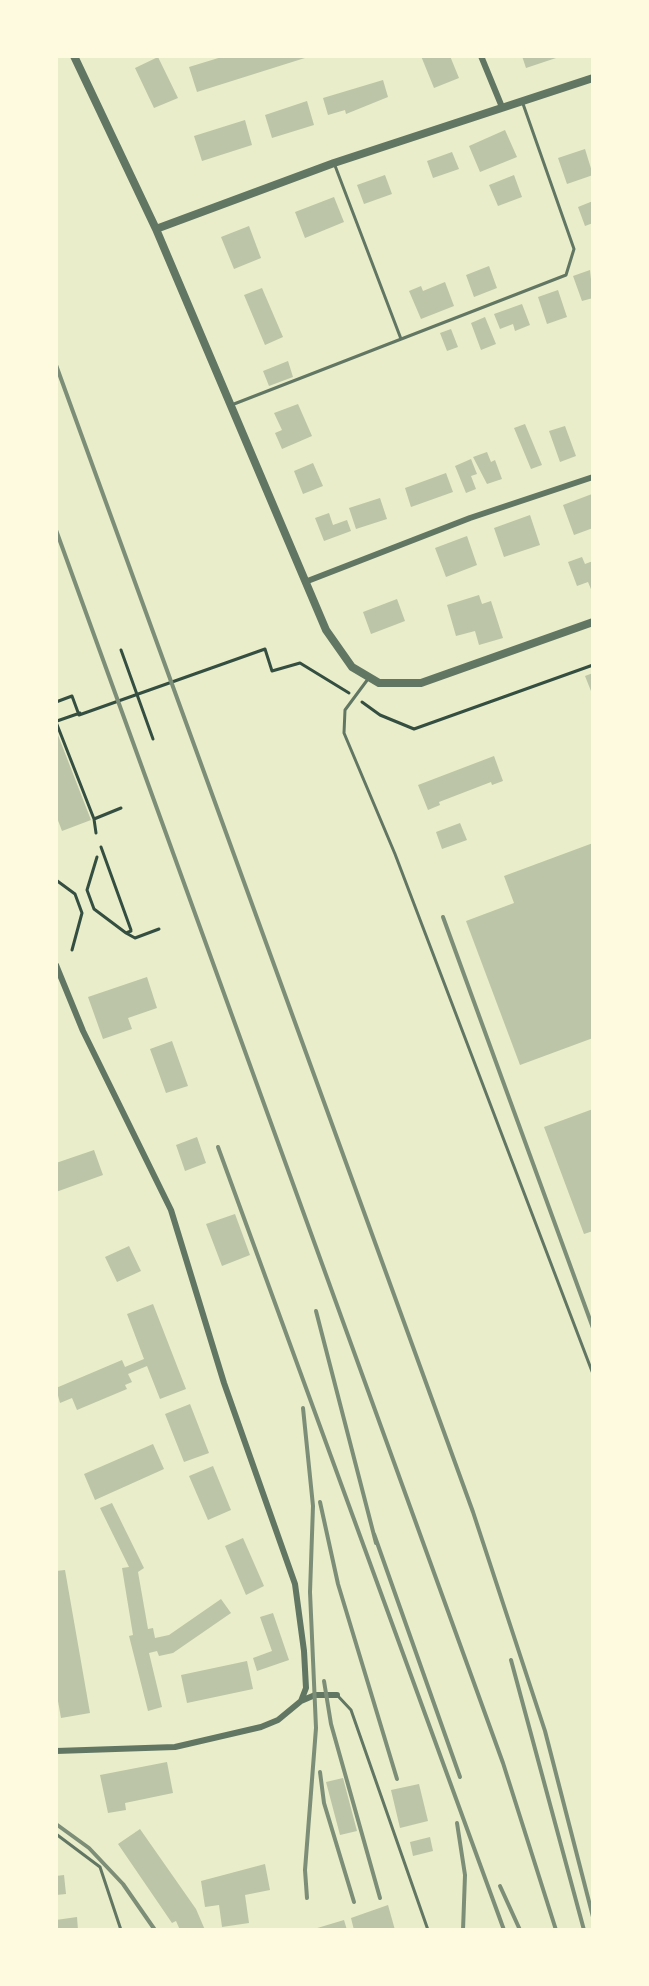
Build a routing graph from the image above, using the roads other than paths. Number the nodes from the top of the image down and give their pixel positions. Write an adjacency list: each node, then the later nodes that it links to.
1 (74, 56): 7 (street)
2 (481, 56): 5 (street)
3 (593, 78): 4 (street)
4 (522, 101): 5 (street); 8 (lane)
5 (502, 107): 6 (street)
6 (334, 163): 7 (street); 8 (lane)
7 (156, 229): 9 (street)
8 (401, 339): 9 (lane)
9 (229, 406): 11 (street)
10 (593, 477): 11 (street)
11 (305, 582): 13 (street)
12 (593, 622): 13 (street)
13 (368, 679): 15 (lane)
14 (56, 965): 17 (street)
15 (593, 1374)
16 (337, 1695): 17 (street); 21 (lane)
17 (301, 1701): 18 (street)
18 (56, 1751)
19 (56, 1834): 20 (lane)
20 (121, 1930)
21 (428, 1930)

